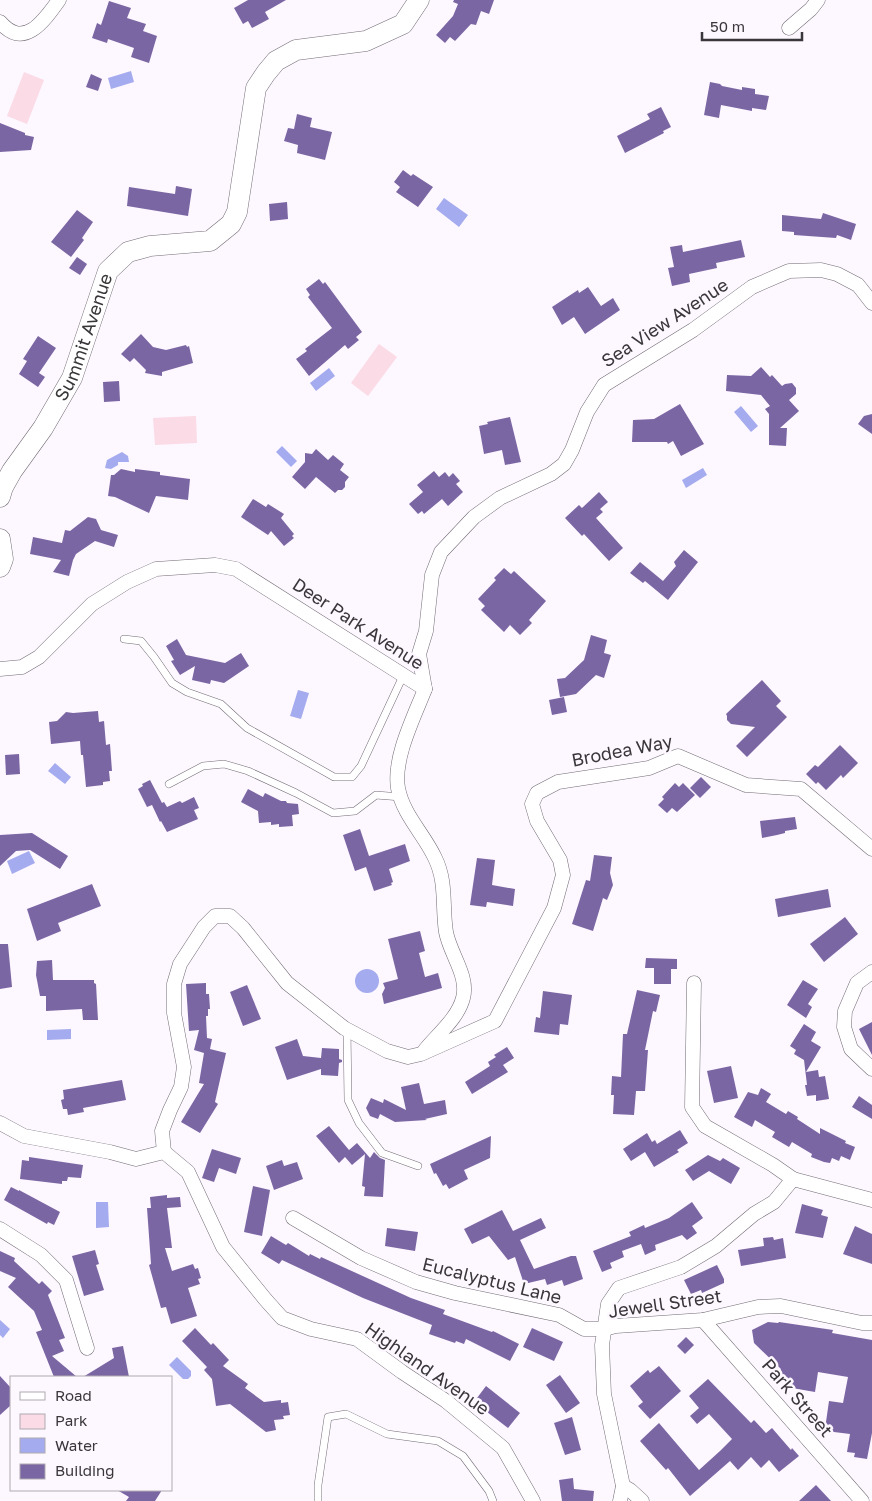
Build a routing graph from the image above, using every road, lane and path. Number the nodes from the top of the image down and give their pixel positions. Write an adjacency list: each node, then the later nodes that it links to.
1 (60, 0): 4 (street)
2 (419, 0): 7 (street, Summit Avenue)
3 (818, 0): 5 (street)
4 (0, 22)
5 (789, 28)
6 (872, 303): 13 (street, Sea View Avenue)
7 (0, 496)
8 (0, 539): 9 (street)
9 (0, 567)
10 (124, 639): 12 (lane)
11 (0, 669): 12 (street, Deer Park Avenue)
12 (403, 676): 13 (street, Deer Park Avenue)
13 (425, 690): 15 (street, Deer Park Avenue)
14 (170, 784): 15 (lane)
15 (401, 797): 20 (street, Deer Park Avenue)
16 (872, 849): 20 (street, Brodea Way)
17 (872, 972): 21 (street)
18 (694, 983): 25 (street)
19 (348, 1030): 20 (street); 23 (street); 24 (lane)
20 (421, 1054)
21 (872, 1069)
22 (0, 1123): 23 (street)
23 (164, 1152): 36 (street, Highland Avenue)
24 (418, 1166)
25 (793, 1179): 26 (street); 31 (street)
26 (872, 1200)
27 (293, 1218): 31 (street, Eucalyptus Lane)
28 (0, 1229): 32 (street)
29 (703, 1320): 30 (street, Jewell Street); 31 (street, Jewell Street); 39 (street, Park Street)
30 (872, 1323)
31 (604, 1329): 33 (street, Jewell Street)
32 (87, 1348)
33 (623, 1486): 37 (street, Jewell Street); 38 (street)
34 (318, 1501): 35 (lane)
35 (493, 1501)
36 (533, 1501)
37 (620, 1501)
38 (642, 1501)
39 (862, 1501)

